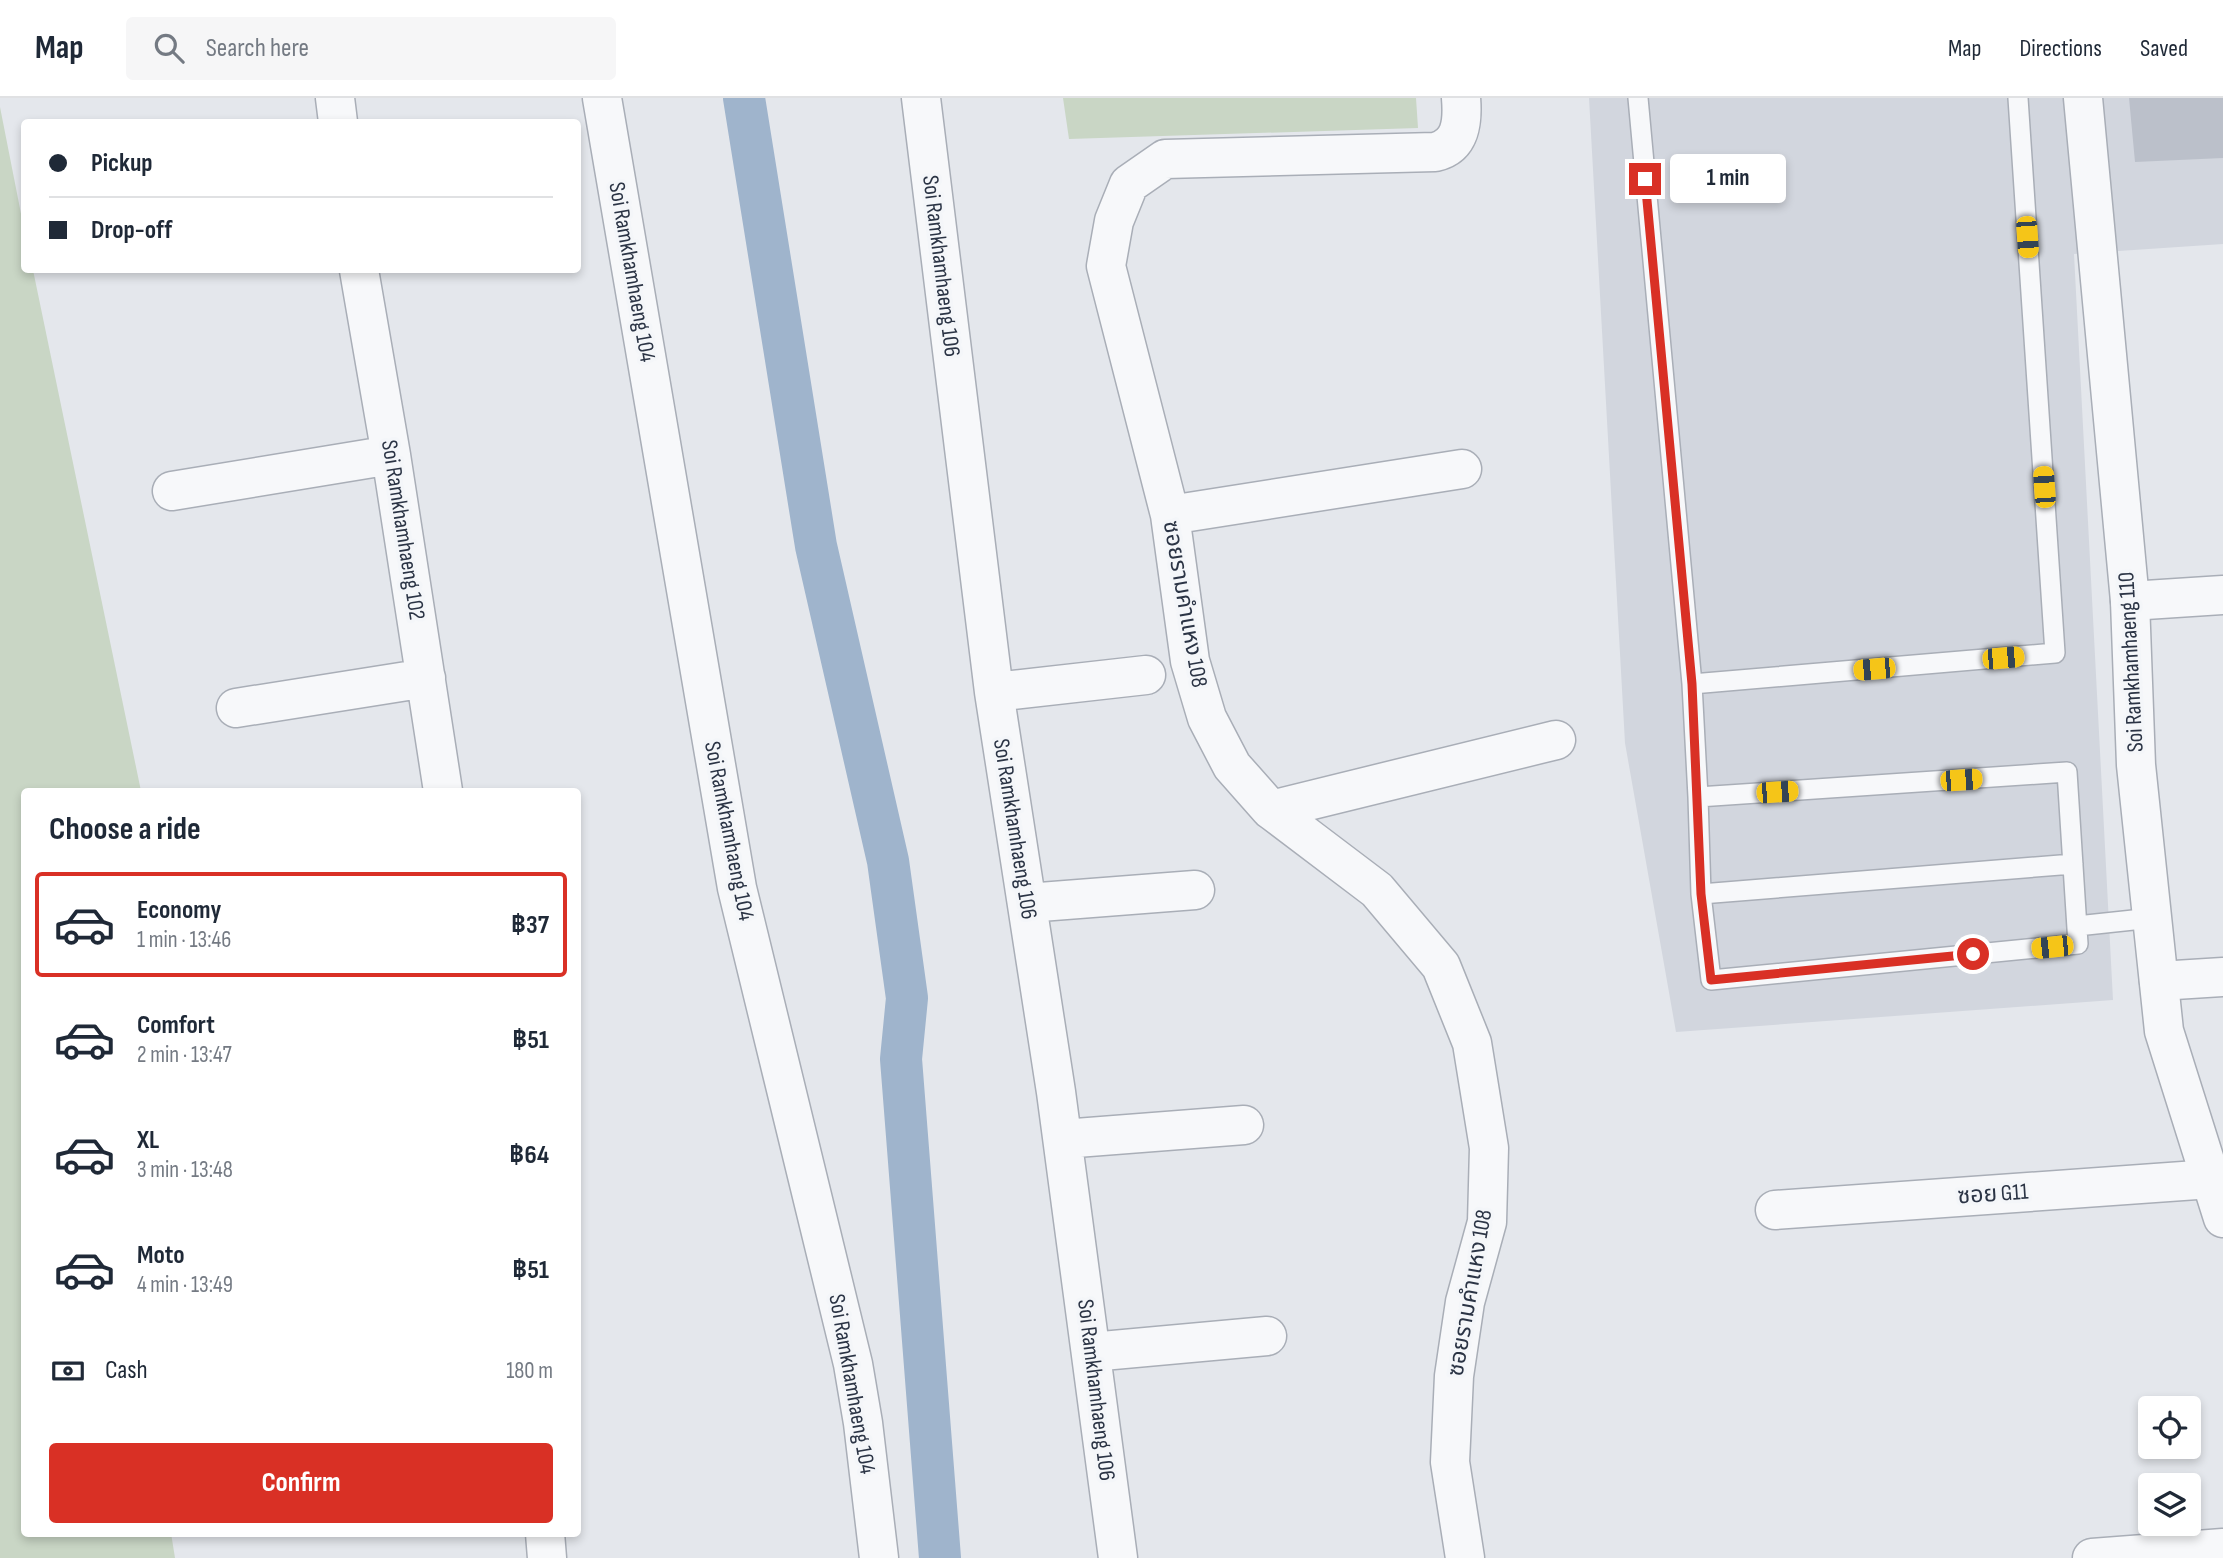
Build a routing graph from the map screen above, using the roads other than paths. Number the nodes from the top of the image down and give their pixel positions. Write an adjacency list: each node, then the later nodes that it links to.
1 (335, 98): 8 (street)
2 (602, 98): 43 (street, Soi Ramkhamhaeng 104)
3 (920, 98): 19 (street, Soi Ramkhamhaeng 106)
4 (1461, 98): 13 (street, ซอยรามคำแหง 108)
5 (1637, 98): 18 (lane)
6 (2018, 98): 18 (lane)
7 (2084, 98): 15 (street, Soi Ramkhamhaeng 110)
8 (338, 119)
9 (360, 273): 10 (street, Soi Ramkhamhaeng 102)
10 (391, 455): 12 (street); 17 (street, Soi Ramkhamhaeng 102)
11 (1462, 469): 13 (street)
12 (172, 491)
13 (1170, 515): 24 (street, ซอยรามคำแหง 108)
14 (2223, 595): 15 (street)
15 (2130, 601): 29 (street, Soi Ramkhamhaeng 110)
16 (1146, 675): 19 (street)
17 (426, 678): 20 (street); 22 (street, Soi Ramkhamhaeng 102)
18 (1692, 684): 23 (lane)
19 (994, 692): 28 (street, Soi Ramkhamhaeng 106)
20 (236, 708)
21 (1556, 740): 24 (street)
22 (443, 788)
23 (1698, 797): 25 (lane); 27 (lane)
24 (1271, 810): 45 (street, ซอยรามคำแหง 108)
25 (2073, 864): 27 (lane); 30 (lane)
26 (1195, 890): 28 (street)
27 (1701, 894): 30 (lane)
28 (1027, 903): 34 (street, Soi Ramkhamhaeng 106)
29 (2152, 918): 30 (lane); 32 (street, Soi Ramkhamhaeng 110)
30 (2077, 926)
31 (2223, 977): 32 (street)
32 (2159, 981): 35 (street, Soi Ramkhamhaeng 110)
33 (1244, 1125): 34 (street)
34 (1063, 1139): 39 (street, Soi Ramkhamhaeng 106)
35 (2211, 1179): 36 (street, ซอย G11); 37 (street, Soi Ramkhamhaeng 110)
36 (1775, 1210)
37 (2223, 1218)
38 (1267, 1335): 39 (street)
39 (1091, 1352): 44 (street, Soi Ramkhamhaeng 106)
40 (545, 1537): 42 (street)
41 (2223, 1548): 46 (street)
42 (547, 1558)
43 (879, 1558)
44 (1118, 1558)
45 (1465, 1558)
46 (2092, 1558)

